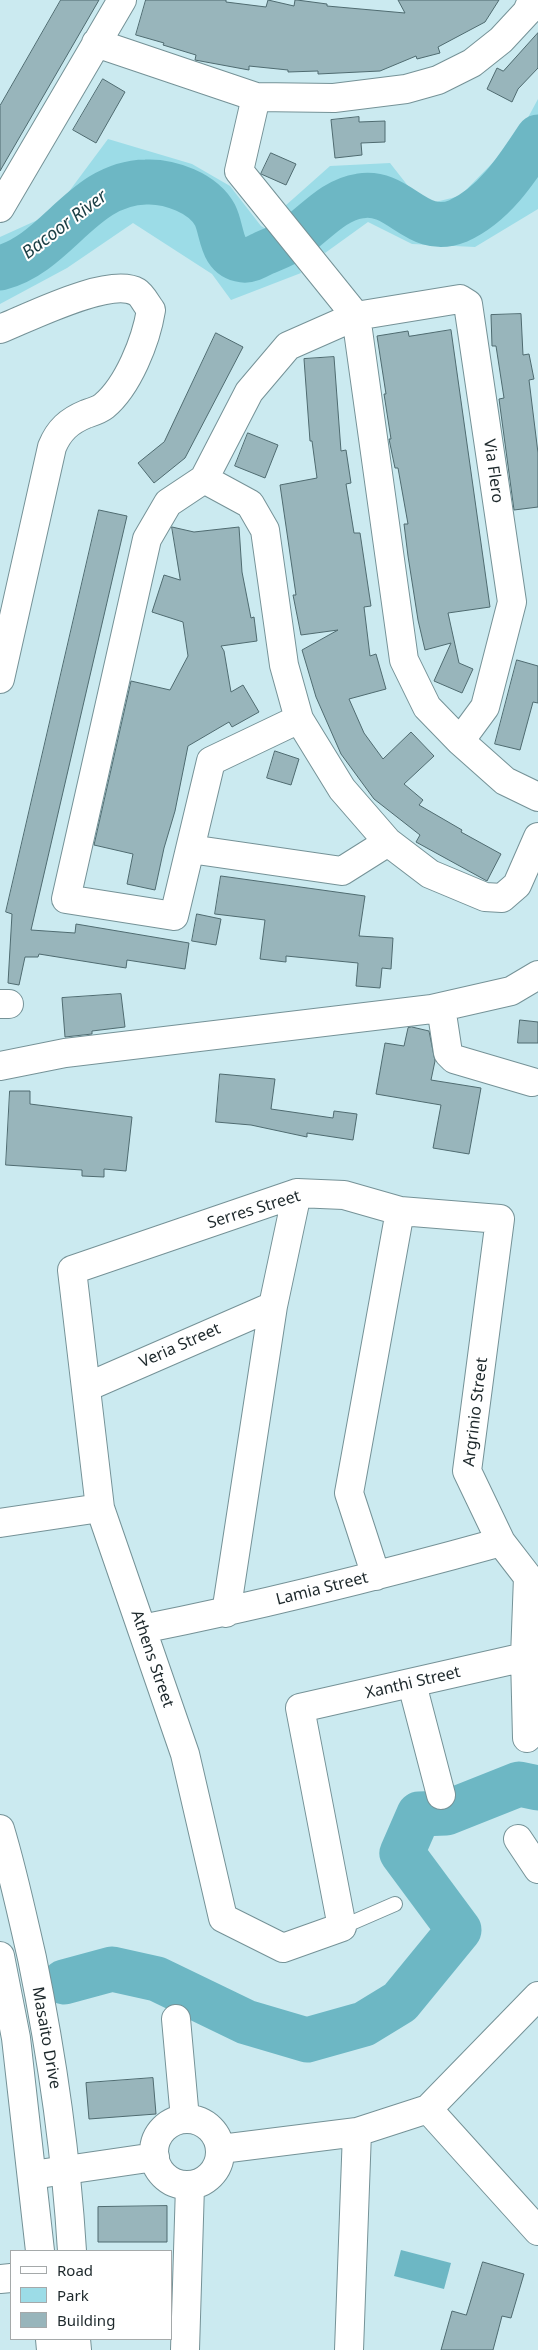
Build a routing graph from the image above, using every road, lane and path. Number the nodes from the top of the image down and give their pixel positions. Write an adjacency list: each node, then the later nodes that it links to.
1 (122, 0): 3 (street)
2 (532, 0): 4 (street)
3 (96, 43): 4 (street); 5 (street)
4 (256, 97): 6 (street)
5 (0, 208)
6 (356, 316): 8 (street); 11 (street); 11 (street, Via Flero)
7 (0, 329): 9 (street)
8 (204, 479): 10 (street); 15 (street)
9 (0, 679)
10 (299, 719): 14 (street); 15 (street)
11 (460, 742): 12 (street)
12 (538, 797)
13 (538, 837): 14 (street)
14 (388, 842): 15 (street)
15 (190, 849)
16 (538, 975): 17 (street)
17 (441, 1007): 18 (street); 19 (street)
18 (0, 1066)
19 (532, 1082)
20 (297, 1193): 21 (street, Serres Street); 23 (street, Serres Street); 24 (street)
21 (400, 1211): 22 (street, Serres Street); 29 (street)
22 (500, 1219): 28 (street, Argrinio Street)
23 (72, 1270): 25 (street, Athens Street)
24 (273, 1306): 25 (street, Veria Street); 30 (street)
25 (87, 1387): 26 (street, Athens Street)
26 (100, 1508): 27 (street); 31 (street, Athens Street)
27 (0, 1523)
28 (501, 1542): 29 (street, Lamia Street); 32 (street, Argrinio Street)
29 (376, 1576): 30 (street, Lamia Street)
30 (226, 1613): 31 (street, Lamia Street)
31 (142, 1629): 40 (street, Athens Street)
32 (525, 1657): 33 (street, Xanthi Street); 34 (street, Argrinio Street)
33 (412, 1684): 35 (street); 40 (street, Xanthi Street)
34 (527, 1738)
35 (441, 1795)
36 (0, 1829): 49 (street, Masaito Drive)
37 (518, 1838): 38 (street)
38 (538, 1869)
39 (395, 1904): 40 (lane)
40 (342, 1927)
41 (0, 1956): 50 (street, Masaito Drive)
42 (538, 1996): 44 (street)
43 (176, 2019): 45 (street)
44 (428, 2109): 46 (street); 52 (street)
45 (185, 2119): 47 (street); 48 (street)
46 (357, 2132): 47 (street); 56 (street)
47 (221, 2149): 51 (street)
48 (154, 2157): 49 (street); 51 (street)
49 (67, 2170): 50 (street); 54 (street, Masaito Drive)
50 (32, 2175): 53 (street, Masaito Drive)
51 (190, 2186): 55 (street)
52 (538, 2231)
53 (40, 2250)
54 (72, 2250)
55 (186, 2350)
56 (349, 2350)

